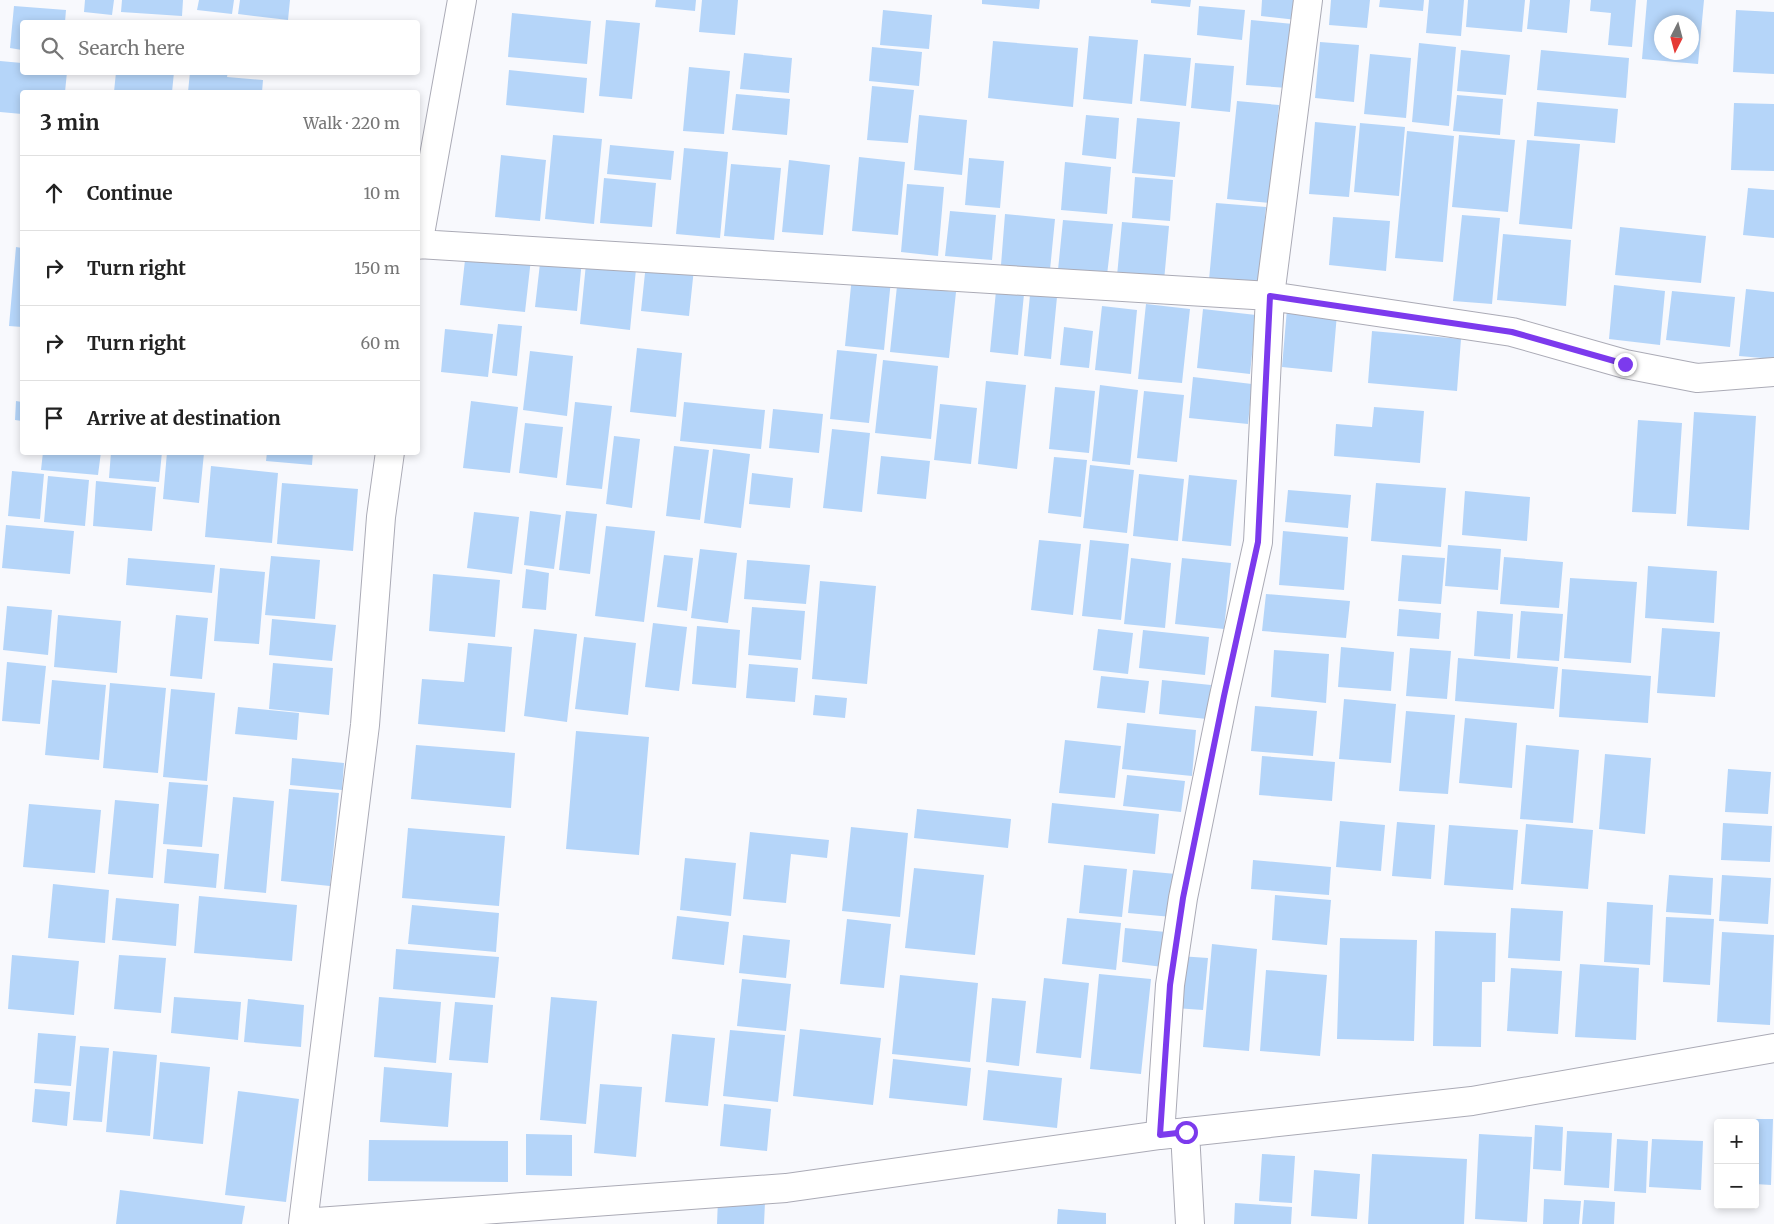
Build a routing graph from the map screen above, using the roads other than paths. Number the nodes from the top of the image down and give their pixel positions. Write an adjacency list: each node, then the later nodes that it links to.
1 (462, 0): 3 (street)
2 (1308, 0): 6 (street)
3 (425, 164): 4 (street)
4 (420, 222)
5 (420, 245): 6 (street)
6 (1270, 296): 7 (street); 10 (street)
7 (1774, 372)
8 (390, 455): 11 (street)
9 (1774, 1048): 10 (street)
10 (1173, 1134): 11 (street); 12 (street)
11 (303, 1223)
12 (1190, 1224)

